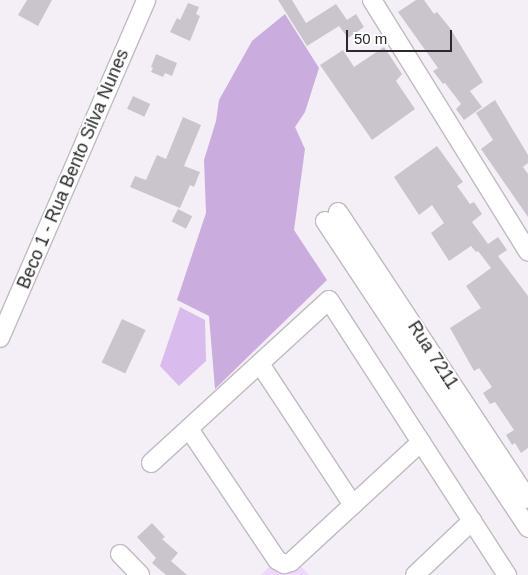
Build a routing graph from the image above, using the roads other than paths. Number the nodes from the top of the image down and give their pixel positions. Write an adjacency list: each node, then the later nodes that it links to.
1 (146, 0): 4 (street, Beco 1 - Rua Bento Silva Nunes)
2 (372, 0): 3 (street)
3 (528, 252)
4 (0, 338)
5 (260, 364): 6 (street); 7 (street); 10 (street)
6 (189, 429): 8 (street); 10 (street)
7 (421, 442): 10 (street); 11 (street)
8 (151, 464)
9 (528, 498): 12 (street, Rua 7211)
10 (353, 505)
11 (472, 521): 15 (street); 16 (street)
12 (528, 528)
13 (120, 554): 14 (street)
14 (140, 575)
15 (415, 575)
16 (507, 575)

